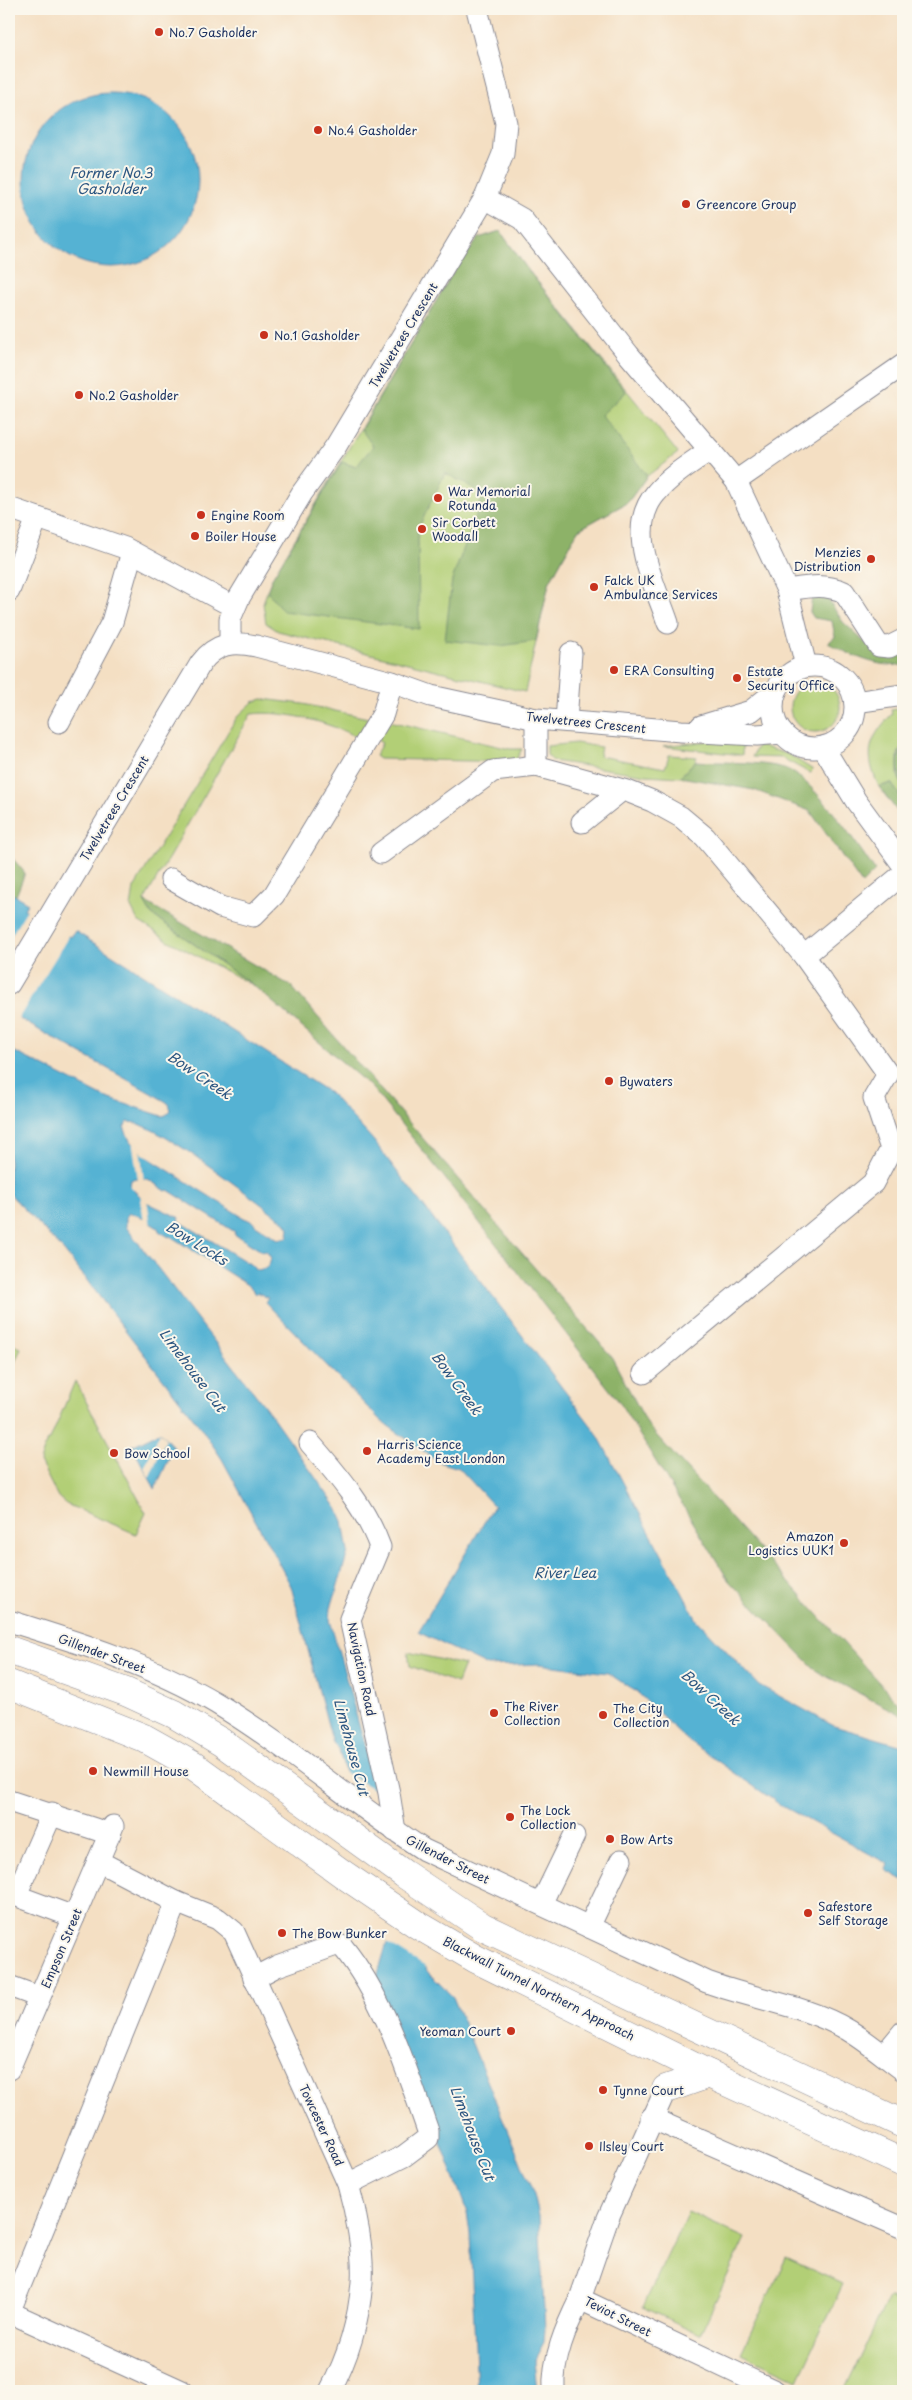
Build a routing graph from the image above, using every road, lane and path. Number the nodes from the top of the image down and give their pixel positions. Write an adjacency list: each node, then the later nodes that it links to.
1 (478, 9): 2 (street, Twelvetrees Crescent)
2 (485, 198): 4 (street); 11 (street, Twelvetrees Crescent)
3 (903, 365): 5 (street)
4 (710, 450): 5 (street); 12 (street)
5 (736, 481): 9 (street)
6 (9, 508): 7 (street)
7 (37, 518): 8 (street); 10 (street)
8 (132, 552): 11 (street); 23 (street)
9 (786, 590): 13 (street); 16 (street)
10 (9, 591)
11 (234, 607): 14 (street, Twelvetrees Crescent)
12 (668, 623)
13 (903, 640)
14 (230, 643): 17 (street, Twelvetrees Crescent); 35 (street, Twelvetrees Crescent)
15 (571, 653): 22 (street)
16 (806, 666): 18 (street); 20 (street)
17 (392, 682): 21 (street, Twelvetrees Crescent); 33 (street)
18 (776, 691): 24 (street, Twelvetrees Crescent); 25 (street)
19 (903, 695): 20 (street)
20 (855, 702): 26 (street)
21 (536, 718): 22 (street, Twelvetrees Crescent); 27 (street)
22 (566, 721): 24 (street, Twelvetrees Crescent)
23 (59, 722)
24 (681, 730): 25 (street, Twelvetrees Crescent)
25 (782, 733): 26 (street)
26 (822, 747): 31 (street)
27 (536, 766): 28 (street); 30 (street)
28 (622, 790): 29 (street); 34 (street)
29 (582, 822)
30 (381, 853)
31 (903, 865)
32 (903, 874): 34 (street)
33 (171, 879)
34 (804, 956): 36 (street)
35 (9, 984)
36 (644, 1373)
37 (310, 1443): 43 (street, Navigation Road)
38 (9, 1621): 43 (street, Gillender Street)
39 (9, 1650): 62 (highway)
40 (9, 1684): 59 (highway, Blackwall Tunnel Northern Approach)
41 (9, 1801): 42 (street)
42 (52, 1813): 46 (street, Empson Street); 47 (street)
43 (393, 1830): 49 (street, Gillender Street)
44 (574, 1836): 49 (street)
45 (621, 1860): 51 (street)
46 (98, 1861): 48 (street, Towcester Road); 50 (street, Empson Street)
47 (12, 1894): 50 (street)
48 (176, 1902): 52 (street, Towcester Road); 67 (street)
49 (540, 1904): 51 (street, Gillender Street)
50 (74, 1917): 54 (street, Empson Street)
51 (589, 1927): 56 (street, Gillender Street)
52 (254, 1978): 64 (street, Towcester Road); 64 (street)
53 (9, 1986): 54 (street)
54 (39, 1998): 57 (street, Empson Street)
55 (903, 2032): 56 (street)
56 (884, 2056): 58 (street, Gillender Street)
57 (9, 2069)
58 (903, 2070)
59 (709, 2074): 60 (highway); 63 (highway, Blackwall Tunnel Northern Approach)
60 (666, 2089): 61 (street, Teviot Street)
61 (652, 2118): 65 (street); 66 (street, Teviot Street)
62 (903, 2124)
63 (903, 2163)
64 (348, 2184): 69 (street, Towcester Road)
65 (903, 2228)
66 (580, 2299): 70 (street); 71 (street, Teviot Street)
67 (9, 2312): 68 (street)
68 (182, 2391)
69 (330, 2391)
70 (554, 2391)
71 (775, 2391)

